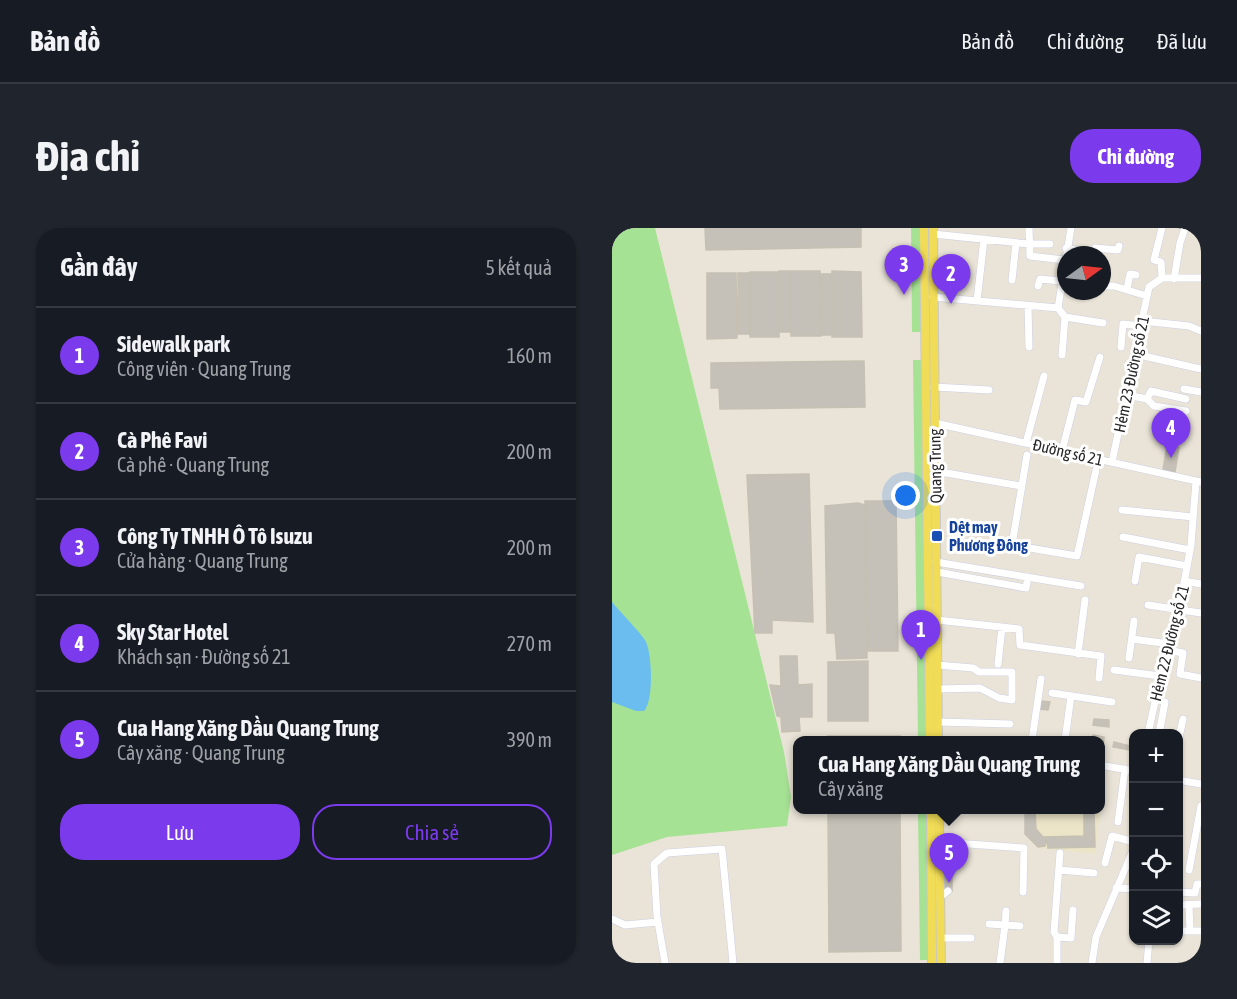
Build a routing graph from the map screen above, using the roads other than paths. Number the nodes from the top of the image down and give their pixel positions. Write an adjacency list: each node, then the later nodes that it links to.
1 (924, 228): 34 (main road, Quang Trung)
2 (1029, 228): 9 (street)
3 (1071, 228): 11 (street)
4 (1162, 228): 16 (street)
5 (1185, 228): 18 (street)
6 (933, 231): 7 (street); 25 (main road, Quang Trung)
7 (984, 239): 8 (street); 27 (street)
8 (1016, 243): 9 (street); 19 (street)
9 (1029, 244): 10 (street); 14 (street)
10 (1050, 244)
11 (1066, 246)
12 (1119, 246): 13 (street)
13 (1111, 250)
14 (1057, 259)
15 (1136, 275): 23 (street)
16 (1162, 278): 18 (street); 24 (street)
17 (1201, 278): 18 (street)
18 (1174, 279)
19 (1012, 280)
20 (1057, 282): 21 (street)
21 (1038, 286)
22 (1111, 287): 23 (street, Hẻm 23 Đường số 21)
23 (1127, 289): 24 (street, Hẻm 23 Đường số 21)
24 (1147, 296): 32 (street, Hẻm 23 Đường số 21)
25 (933, 297): 27 (street); 34 (main road, Quang Trung)
26 (1059, 300): 29 (street)
27 (977, 301): 28 (street)
28 (1028, 306): 29 (street); 35 (street)
29 (1058, 308): 30 (street)
30 (1065, 317): 31 (street); 38 (street)
31 (1103, 323)
32 (1142, 323): 33 (street); 36 (street); 37 (street, Hẻm 23 Đường số 21)
33 (1201, 331)
34 (930, 346): 42 (main road, Quang Trung); 50 (main road, Quang Trung)
35 (1029, 347)
36 (1121, 348)
37 (1135, 354): 40 (street); 46 (street, Hẻm 23 Đường số 21)
38 (1062, 355)
39 (1100, 357): 52 (street)
40 (1201, 369)
41 (1044, 376): 51 (street)
42 (934, 387): 44 (street); 50 (main road, Quang Trung)
43 (1184, 389): 45 (street)
44 (988, 390)
45 (1201, 393)
46 (1126, 395): 47 (street); 54 (street, Hẻm 23 Đường số 21)
47 (1147, 399): 48 (street); 49 (street)
48 (1186, 399)
49 (1186, 411)
50 (931, 423): 51 (street, Đường số 21); 56 (main road, Quang Trung); 98 (main road, Quang Trung)
51 (1026, 443): 52 (street, Đường số 21)
52 (1062, 451): 54 (street, Đường số 21)
53 (1027, 455): 58 (street)
54 (1112, 462): 57 (street, Đường số 21)
55 (1096, 470): 58 (street)
56 (935, 471): 58 (street); 64 (main road, Quang Trung)
57 (1198, 482): 60 (street, Hẻm 22 Đường số 21)
58 (1021, 486)
59 (1122, 510): 60 (street)
60 (1193, 517): 62 (street, Hẻm 22 Đường số 21)
61 (1123, 537): 62 (street)
62 (1190, 550): 63 (street, Hẻm 22 Đường số 21)
63 (1187, 566): 65 (street); 66 (street, Hẻm 22 Đường số 21)
64 (936, 567): 68 (street); 73 (main road, Quang Trung)
65 (1135, 581)
66 (1184, 581): 67 (street); 71 (street, Hẻm 22 Đường số 21)
67 (1201, 584)
68 (1081, 586)
69 (1085, 600): 78 (street)
70 (1148, 605): 71 (street)
71 (1179, 610): 72 (street); 77 (street, Hẻm 22 Đường số 21)
72 (1201, 613)
73 (937, 620): 75 (street); 81 (main road, Quang Trung)
74 (1134, 621): 76 (street)
75 (1002, 627): 78 (street); 80 (street)
76 (1132, 639): 77 (street); 79 (street)
77 (1169, 647): 83 (street, Hẻm 22 Đường số 21); 85 (street)
78 (1078, 654): 84 (street)
79 (1129, 658)
80 (998, 664)
81 (938, 665): 87 (main road, Quang Trung); 87 (street)
82 (1114, 669): 83 (street)
83 (1160, 676): 95 (street, Hẻm 22 Đường số 21)
84 (1099, 678)
85 (1201, 678)
86 (1041, 679): 100 (street)
87 (938, 689): 93 (main road, Quang Trung)
88 (1052, 693): 89 (street)
89 (1071, 696): 90 (street); 101 (street)
90 (1112, 702)
91 (1166, 702): 96 (street)
92 (1183, 719): 97 (street)
93 (938, 722): 94 (street); 99 (main road, Quang Trung)
94 (1010, 724)
95 (1149, 729)
96 (1160, 729)
97 (1181, 729)
98 (930, 736)
99 (938, 736)
100 (1033, 736)
101 (1066, 736)
102 (1105, 766): 103 (street)
103 (1125, 770): 104 (street); 110 (street)
104 (1129, 770)
105 (1183, 781): 106 (street)
106 (1201, 784)
107 (1201, 806): 117 (street)
108 (931, 814): 143 (main road)
109 (939, 814): 112 (main road)
110 (1118, 822)
111 (1129, 841): 115 (street)
112 (940, 842): 122 (street); 138 (main road)
113 (1060, 853): 116 (street)
114 (1129, 860): 120 (street)
115 (1105, 863)
116 (1059, 870): 118 (street); 137 (street)
117 (1188, 870)
118 (1094, 873)
119 (1201, 884): 123 (street)
120 (1116, 888): 121 (street); 147 (street)
121 (1129, 889)
122 (1023, 892)
123 (1183, 892)
124 (1201, 904): 126 (street)
125 (1183, 905): 126 (street)
126 (1189, 905): 135 (street)
127 (1073, 910): 137 (street)
128 (1006, 911): 132 (street)
129 (612, 919): 130 (street)
130 (658, 922): 141 (street); 142 (street)
131 (989, 924): 132 (street)
132 (1005, 925): 133 (street); 145 (street)
133 (1020, 926)
134 (1183, 931): 135 (street)
135 (1190, 931): 136 (street)
136 (1201, 931)
137 (1057, 937): 146 (street)
138 (941, 938): 139 (street); 144 (main road)
139 (972, 938)
140 (1149, 945): 148 (street)
141 (665, 963)
142 (733, 963)
143 (932, 963)
144 (941, 963)
145 (1000, 963)
146 (1057, 963)
147 (1092, 963)
148 (1147, 963)

